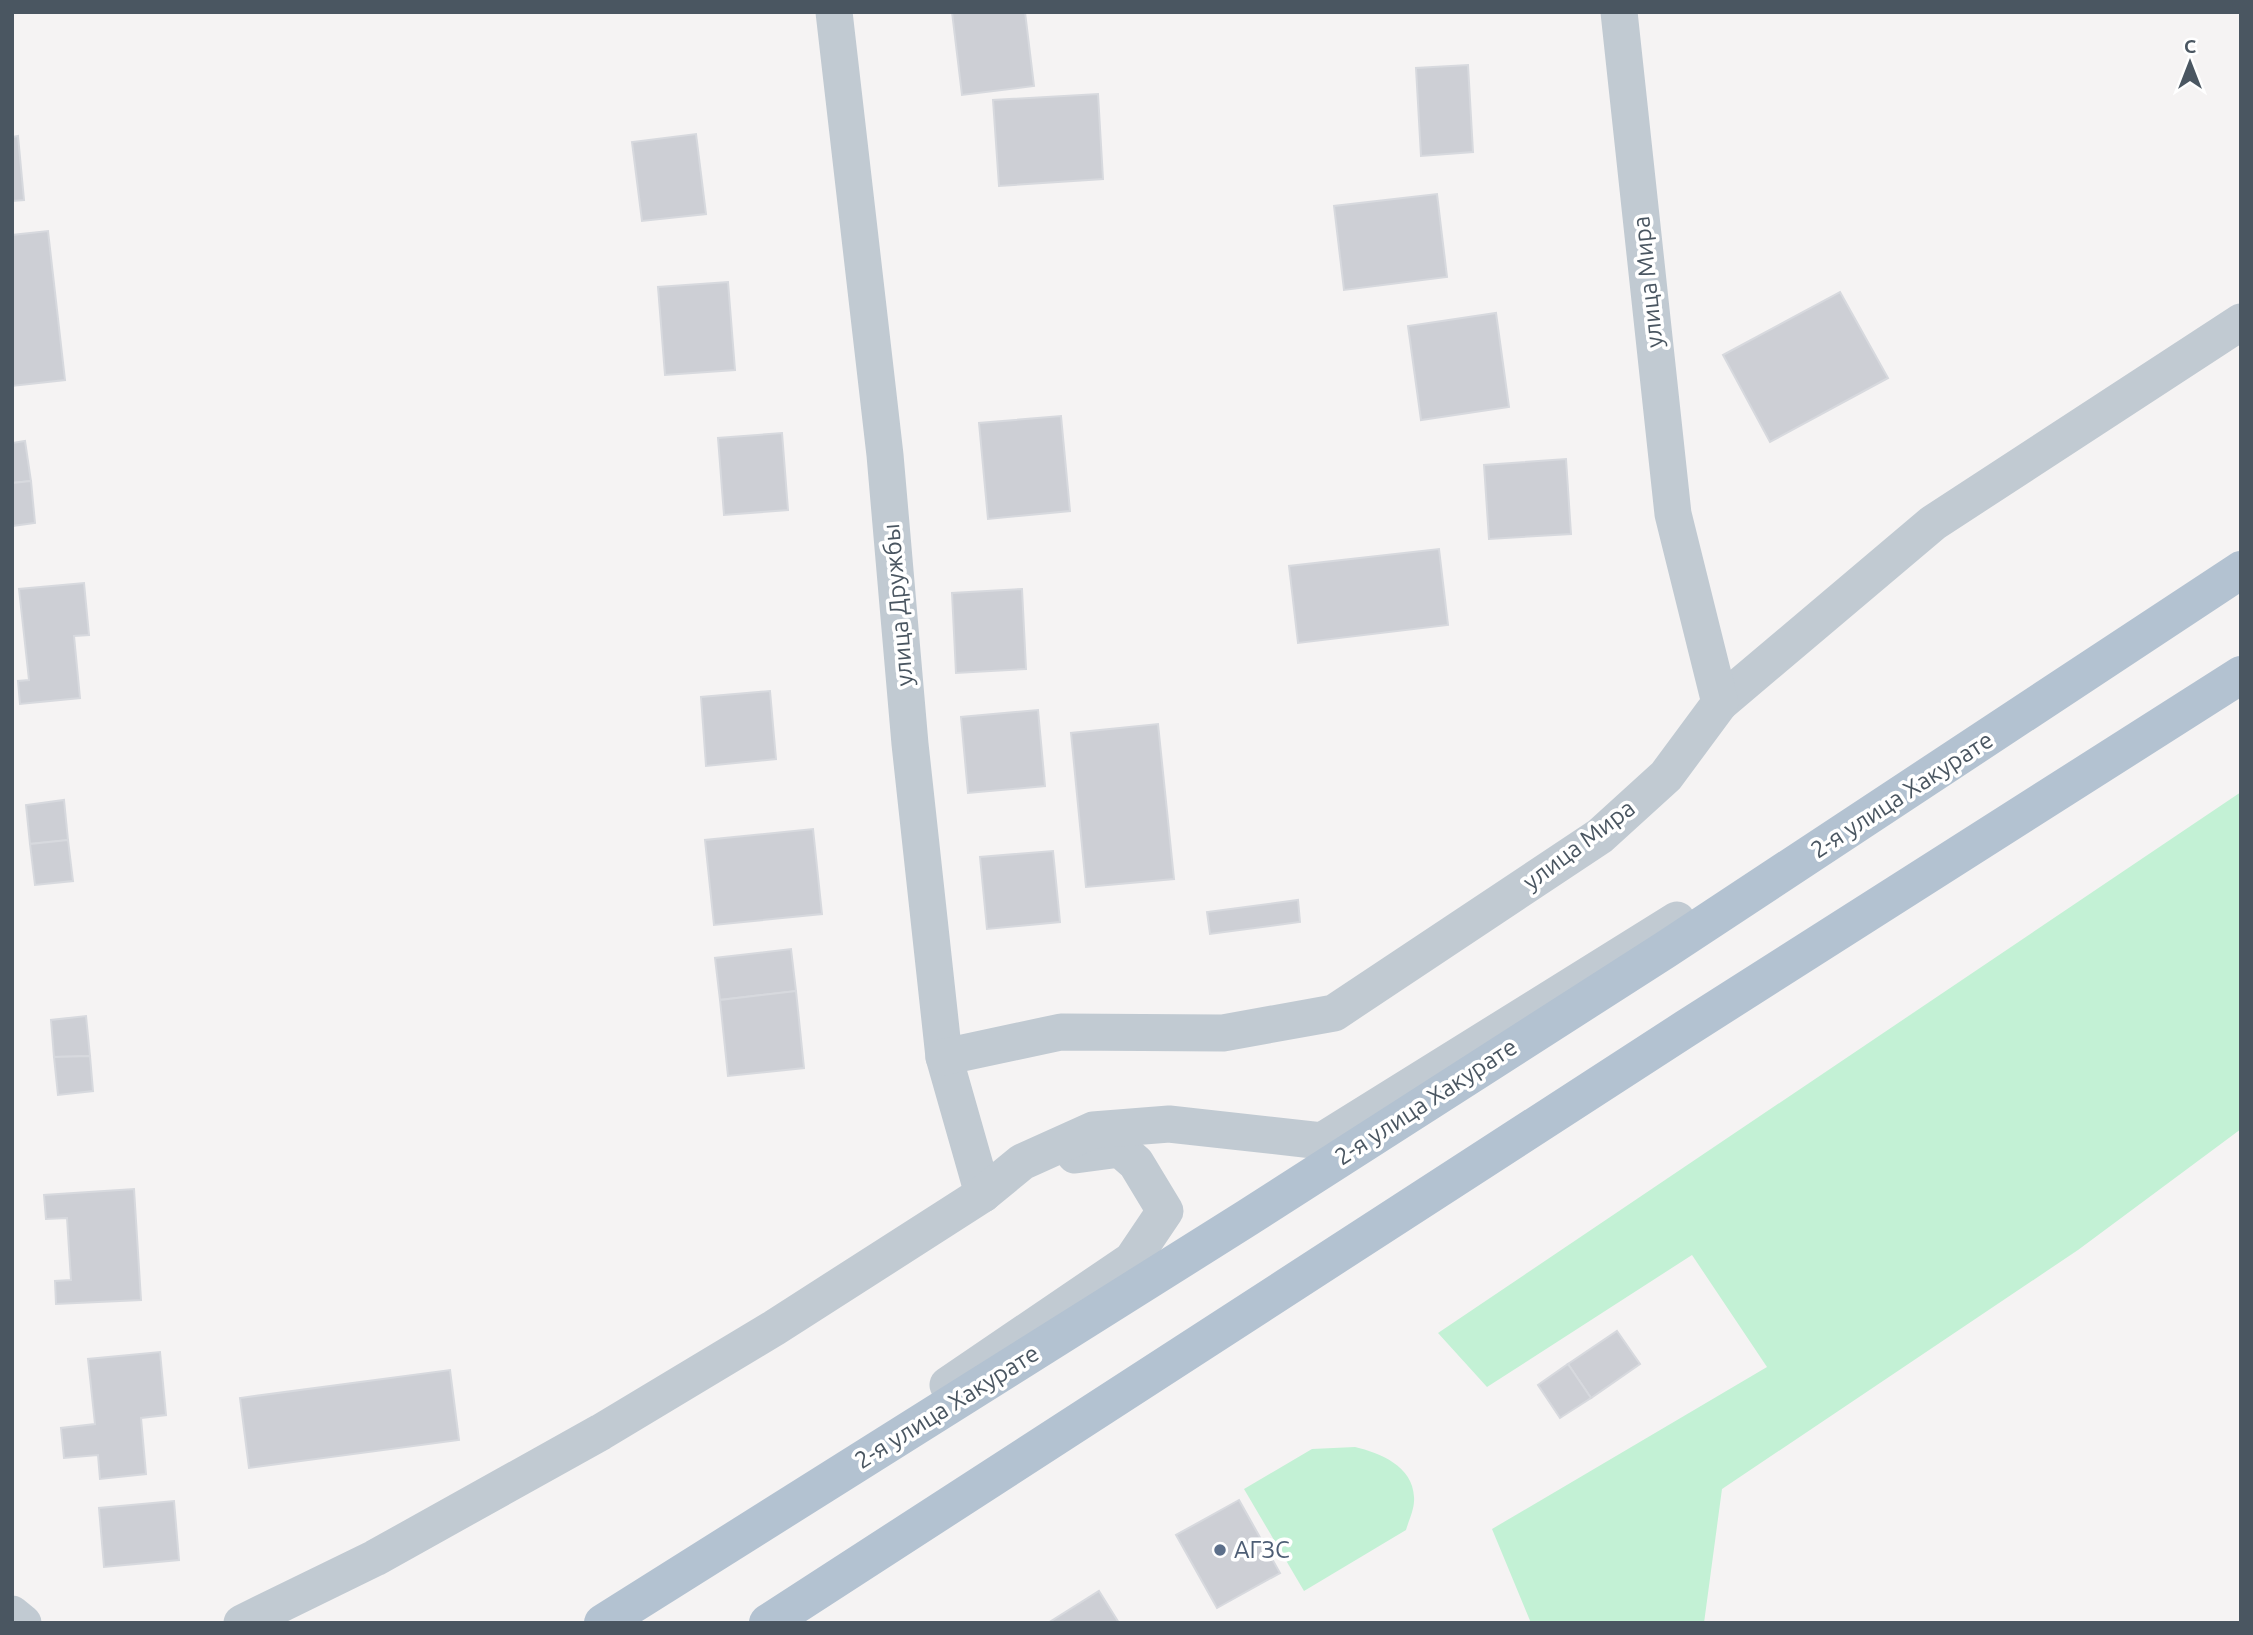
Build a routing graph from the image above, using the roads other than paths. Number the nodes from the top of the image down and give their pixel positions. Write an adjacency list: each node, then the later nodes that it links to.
1 (834, 12): 8 (street, улица Дружбы)
2 (1619, 12): 7 (street, улица Мира)
3 (2241, 322): 7 (street)
4 (2241, 570): 5 (main road, 2-я улица Хакурате)
5 (2183, 610): 9 (street); 11 (main road, 2-я улица Хакурате)
6 (2241, 674): 16 (main road)
7 (1720, 703): 8 (street, улица Мира)
8 (944, 1057): 10 (street, улица Дружбы)
9 (1022, 1162): 10 (street); 11 (street)
10 (983, 1194): 14 (street)
11 (734, 1541): 15 (main road, 2-я улица Хакурате)
12 (12, 1614): 13 (street)
13 (23, 1623)
14 (242, 1623)
15 (603, 1623)
16 (768, 1623)

